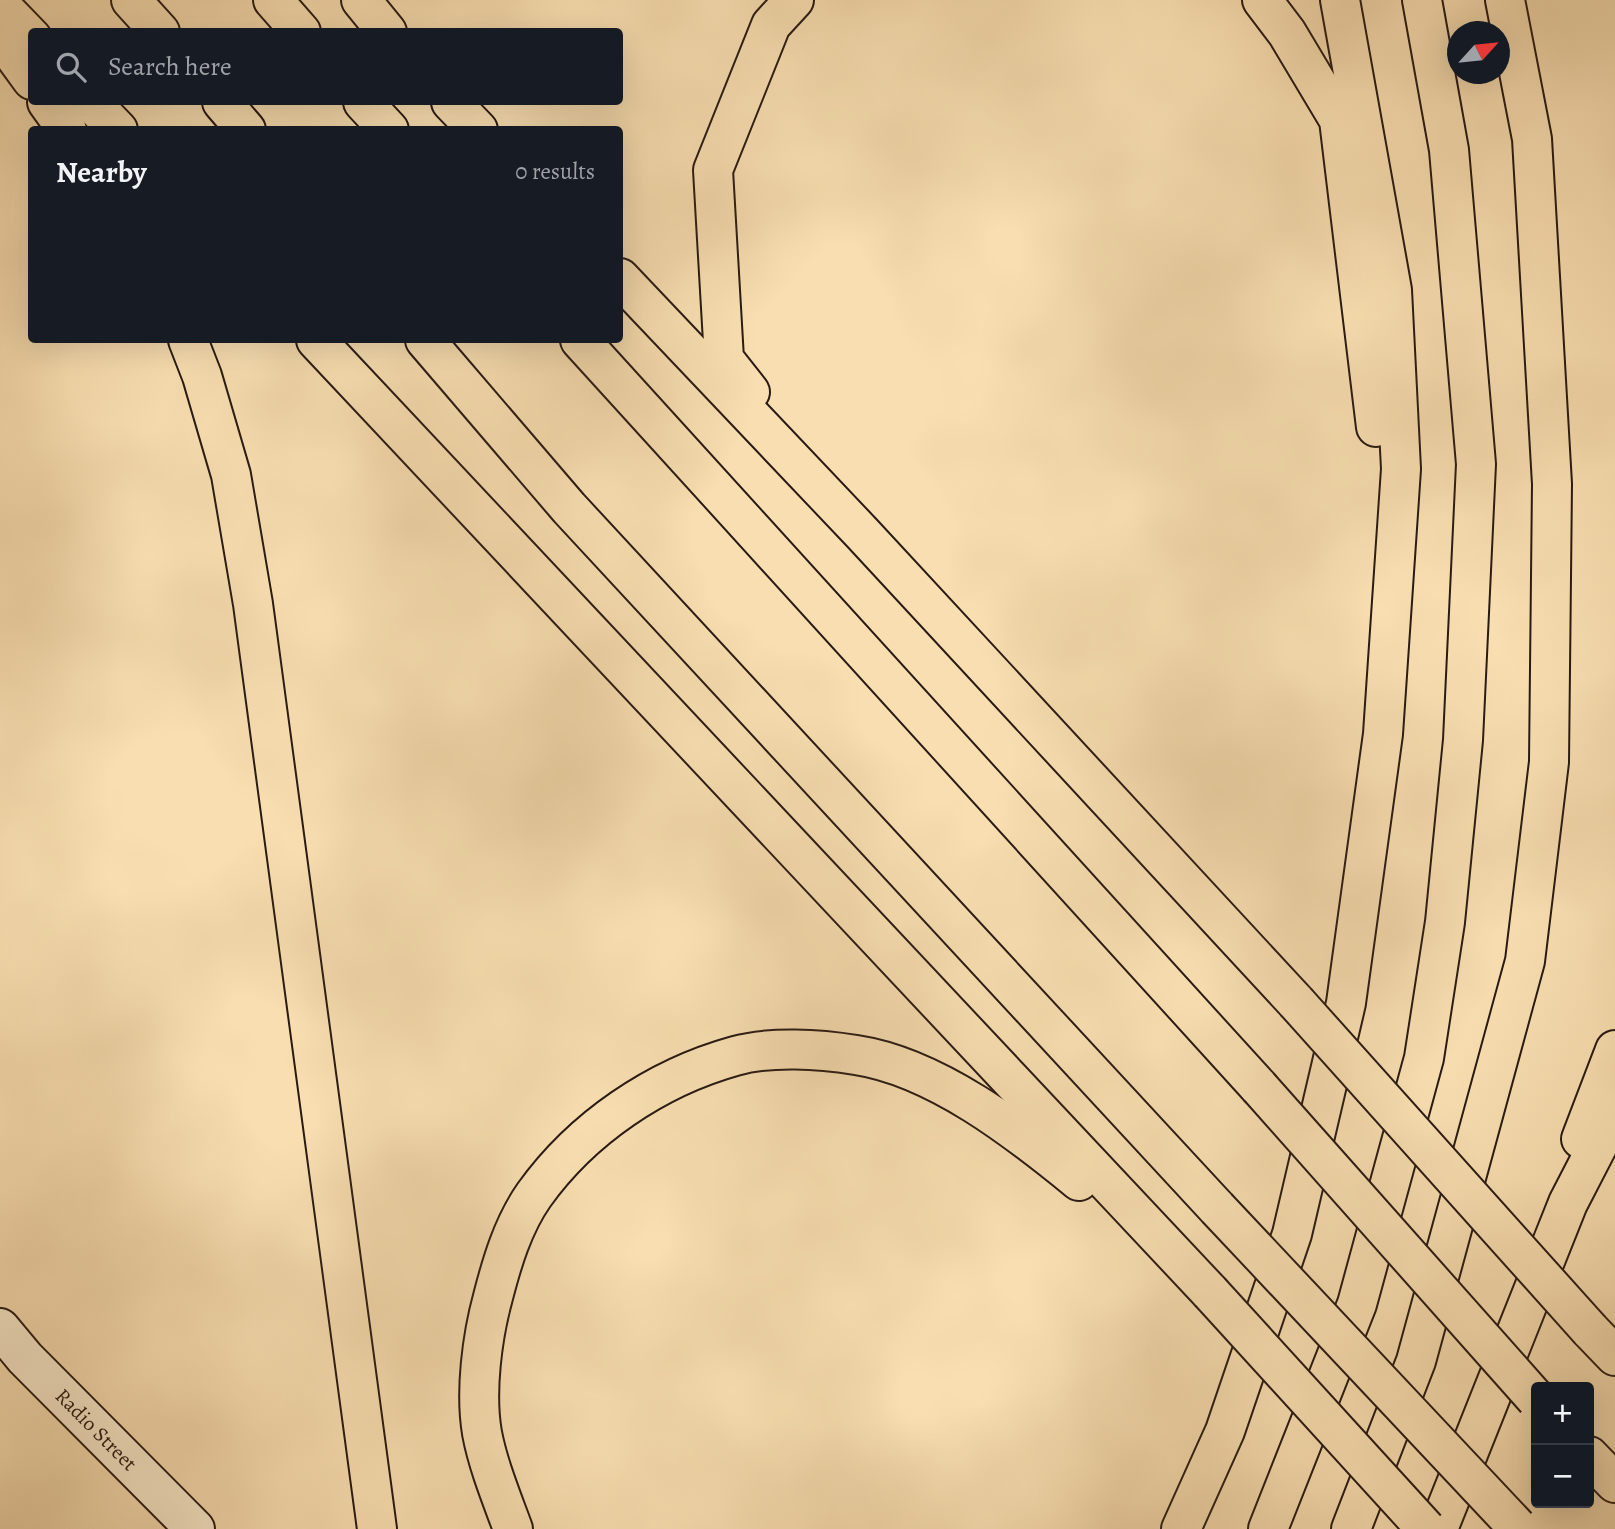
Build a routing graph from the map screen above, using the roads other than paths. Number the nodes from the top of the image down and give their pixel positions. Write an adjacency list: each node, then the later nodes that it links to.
1 (131, 0): 10 (highway)
2 (273, 0): 11 (highway)
3 (360, 0): 12 (highway)
4 (794, 0): 31 (highway)
5 (1262, 0): 32 (highway)
6 (1340, 0): 32 (highway)
7 (1422, 0): 50 (highway)
8 (1505, 0): 51 (highway)
9 (0, 5): 13 (highway)
10 (156, 28)
11 (298, 28)
12 (384, 28)
13 (28, 34)
14 (0, 36): 15 (highway)
15 (28, 74)
16 (49, 105): 21 (highway)
17 (95, 105): 22 (highway)
18 (225, 105): 23 (highway)
19 (366, 105): 24 (highway)
20 (454, 105): 25 (highway)
21 (64, 126)
22 (114, 126)
23 (243, 126)
24 (385, 126)
25 (474, 126)
26 (623, 281): 31 (highway)
27 (189, 343): 46 (highway)
28 (319, 343): 36 (highway)
29 (428, 343): 44 (highway, bridge)
30 (582, 343): 39 (highway, bridge)
31 (862, 533): 38 (highway, bridge)
32 (1383, 734): 40 (highway)
33 (1615, 1049): 35 (highway)
34 (1615, 1112): 35 (highway)
35 (1568, 1203): 43 (highway)
36 (1152, 1232): 43 (highway, bridge); 47 (highway)
37 (0, 1328): 45 (street, Radio Street)
38 (1608, 1348)
39 (1531, 1393)
40 (1225, 1431): 48 (highway); 49 (highway)
41 (1594, 1461): 42 (highway)
42 (1615, 1483)
43 (1436, 1526)
44 (1518, 1528)
45 (195, 1529)
46 (377, 1529)
47 (513, 1529)
48 (1158, 1529)
49 (1181, 1529)
50 (1268, 1529)
51 (1351, 1529)

